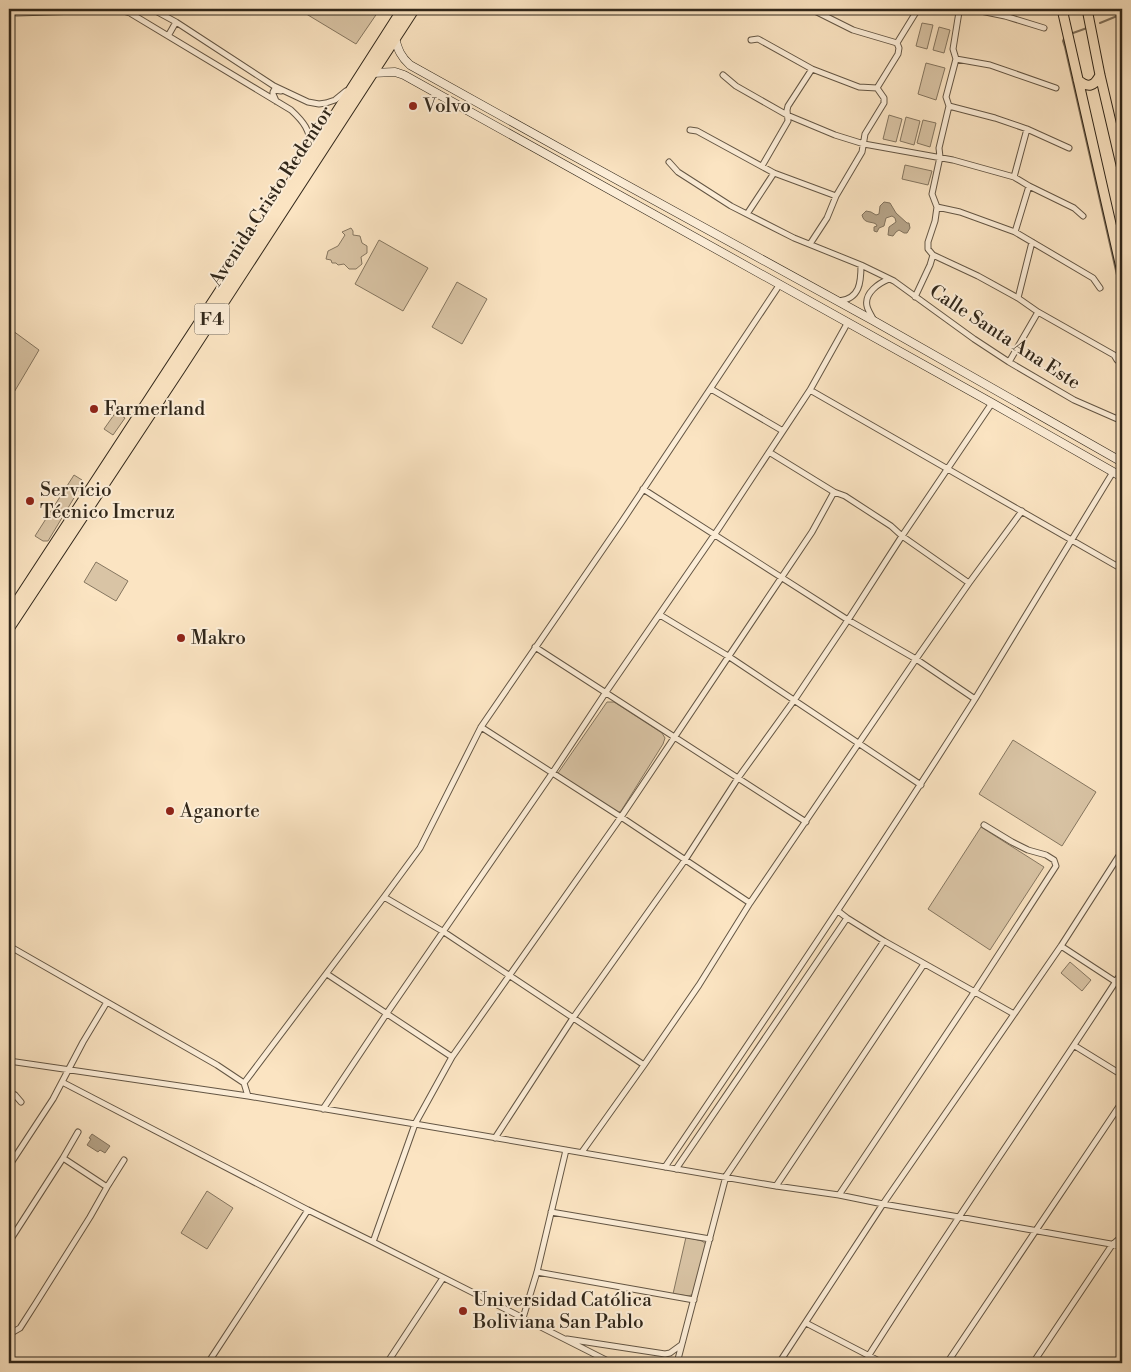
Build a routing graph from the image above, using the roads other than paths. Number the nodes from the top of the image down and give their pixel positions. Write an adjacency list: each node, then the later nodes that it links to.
1 (152, 9): 11 (street)
2 (403, 9): 26 (highway, Avenida Cristo Redentor / F4)
3 (414, 9): 14 (highway, Avenida Cristo Redentor / F4)
4 (811, 9): 16 (street)
5 (918, 9): 16 (street)
6 (945, 9): 10 (street)
7 (1062, 9): 25 (main road)
8 (1087, 9): 23 (main road)
9 (9, 12): 13 (street)
10 (960, 12): 12 (street); 17 (street)
11 (176, 22): 13 (street); 24 (street)
12 (1044, 28)
13 (168, 36): 29 (street)
14 (395, 38): 18 (main road); 20 (highway, Avenida Cristo Redentor / F4)
15 (751, 40): 19 (street)
16 (897, 43): 27 (street)
17 (956, 59): 28 (street); 34 (street)
18 (410, 65): 21 (main road); 47 (main road)
19 (812, 69): 27 (street); 35 (street)
20 (372, 73): 21 (main road); 97 (highway, Avenida Cristo Redentor / F4)
21 (404, 75): 49 (main road)
22 (722, 75): 35 (street)
23 (1100, 75): 25 (main road); 31 (main road)
24 (264, 80): 29 (street); 30 (street)
25 (1078, 80): 32 (main road)
26 (353, 87): 30 (street); 40 (highway, Avenida Cristo Redentor / F4)
27 (877, 88): 38 (street)
28 (1056, 88)
29 (259, 90): 33 (street)
30 (281, 91): 33 (street)
31 (1105, 94): 32 (main road); 44 (main road)
32 (1082, 99): 59 (main road)
33 (276, 101): 40 (street)
34 (948, 106): 36 (street); 41 (street)
35 (787, 115): 38 (street); 43 (street)
36 (1027, 129): 39 (street); 46 (street)
37 (690, 130): 43 (street)
38 (864, 144): 41 (street); 50 (street)
39 (1069, 148)
40 (311, 152): 94 (highway, Avenida Cristo Redentor / F4)
41 (940, 157): 46 (street); 51 (street)
42 (669, 162): 52 (street, Calle Santa Ana Este)
43 (762, 166): 45 (street)
44 (1122, 169)
45 (774, 173): 50 (street); 52 (street)
46 (1014, 177): 48 (street)
47 (627, 185): 49 (main road); 60 (main road)
48 (1029, 186): 53 (street); 54 (street)
49 (622, 196): 62 (main road)
50 (836, 196): 56 (street)
51 (937, 207): 54 (street); 57 (street)
52 (747, 214): 56 (street, Calle Santa Ana Este)
53 (1083, 216)
54 (1015, 232): 55 (street)
55 (1032, 242): 63 (street); 66 (street)
56 (810, 244): 58 (street, Calle Santa Ana Este)
57 (932, 255): 65 (street); 66 (street)
58 (861, 265): 61 (street, Calle Santa Ana Este); 67 (street)
59 (1122, 272)
60 (797, 278): 64 (main road); 67 (main road)
61 (889, 279): 65 (street, Calle Santa Ana Este); 69 (street)
62 (780, 284): 64 (main road); 75 (street)
63 (1100, 288)
64 (790, 290): 70 (main road)
65 (915, 296): 74 (street, Calle Santa Ana Este)
66 (1018, 298): 68 (street)
67 (839, 302): 69 (main road)
68 (1038, 312): 73 (street); 74 (street)
69 (874, 321): 71 (main road)
70 (848, 322): 72 (main road); 76 (street)
71 (911, 343): 72 (main road); 81 (main road)
72 (904, 354): 77 (main road)
73 (1117, 360)
74 (1009, 362): 78 (street, Calle Santa Ana Este)
75 (711, 389): 79 (street); 85 (street)
76 (810, 390): 79 (street); 82 (street)
77 (992, 403): 82 (street); 83 (main road)
78 (1122, 421)
79 (783, 431): 80 (street)
80 (769, 452): 86 (street); 88 (street)
81 (1122, 462)
82 (946, 469): 87 (street); 89 (street)
83 (1113, 472): 84 (main road); 90 (street)
84 (1122, 477)
85 (644, 489): 88 (street); 98 (street)
86 (834, 492): 89 (street); 92 (street)
87 (1022, 511): 90 (street); 93 (street)
88 (715, 534): 92 (street); 95 (street)
89 (902, 536): 93 (street); 96 (street)
90 (1072, 540): 91 (street); 103 (street)
91 (1122, 569)
92 (782, 578): 96 (street); 99 (street)
93 (969, 583): 100 (street)
94 (9, 614)
95 (660, 615): 99 (street); 101 (street)
96 (848, 620): 100 (street); 102 (street)
97 (9, 628)
98 (535, 647): 101 (street); 104 (street)
99 (728, 656): 102 (street); 105 (street)
100 (916, 659): 103 (street); 106 (street)
101 (606, 692): 105 (street); 107 (street)
102 (794, 699): 106 (street); 108 (street)
103 (975, 699): 109 (street)
104 (481, 727): 107 (street); 115 (street)
105 (673, 737): 108 (street); 110 (street)
106 (858, 743): 109 (street); 111 (street)
107 (553, 772): 110 (street); 119 (street)
108 (738, 778): 111 (street); 114 (street)
109 (921, 785): 117 (street)
110 (621, 817): 114 (street); 126 (street)
111 (806, 822): 116 (street)
112 (984, 825): 128 (street)
113 (1122, 851): 122 (street)
114 (684, 860): 116 (street); 132 (street)
115 (384, 898): 119 (street); 125 (street)
116 (750, 903): 136 (street)
117 (838, 911): 118 (street); 154 (street)
118 (847, 918): 120 (street); 155 (street)
119 (444, 932): 126 (street); 130 (street)
120 (884, 941): 123 (street); 156 (street)
121 (9, 946): 129 (street)
122 (1061, 946): 127 (street); 131 (street)
123 (924, 964): 128 (street); 157 (street)
124 (1122, 972): 127 (street)
125 (327, 974): 130 (street); 140 (street)
126 (508, 976): 132 (street); 134 (street)
127 (1116, 982): 133 (street)
128 (975, 991): 131 (street); 159 (street)
129 (107, 1002): 137 (street); 140 (street)
130 (387, 1013): 134 (street); 145 (street)
131 (1014, 1014): 160 (street)
132 (573, 1018): 136 (street); 148 (street)
133 (1075, 1046): 138 (street); 163 (street)
134 (452, 1057): 146 (street)
135 (9, 1061): 137 (street)
136 (644, 1065): 150 (street)
137 (67, 1071): 139 (street); 142 (street)
138 (1122, 1075)
139 (62, 1082): 153 (street); 161 (street)
140 (244, 1083): 142 (street)
141 (9, 1092): 143 (street)
142 (248, 1096): 145 (street)
143 (21, 1102)
144 (1122, 1102): 164 (street)
145 (323, 1109): 146 (street)
146 (415, 1124): 148 (street); 168 (street)
147 (78, 1132): 151 (street)
148 (495, 1138): 149 (street)
149 (566, 1150): 150 (street); 162 (street)
150 (582, 1152): 154 (street)
151 (62, 1158): 158 (street); 167 (street)
152 (124, 1160): 158 (street)
153 (9, 1166)
154 (665, 1167): 155 (street)
155 (676, 1169): 156 (street)
156 (726, 1176): 157 (street); 166 (street)
157 (776, 1186): 159 (street)
158 (107, 1187): 176 (street)
159 (839, 1195): 160 (street)
160 (883, 1204): 163 (street); 175 (street)
161 (308, 1210): 168 (street); 181 (street)
162 (551, 1212): 166 (street); 171 (street)
163 (959, 1217): 164 (street); 180 (street)
164 (1036, 1230): 169 (street); 188 (street)
165 (1122, 1236): 169 (street)
166 (710, 1239): 173 (street)
167 (9, 1242)
168 (373, 1242): 172 (street)
169 (1112, 1245): 170 (street); 189 (street)
170 (1122, 1246)
171 (536, 1272): 173 (street); 174 (street)
172 (443, 1278): 174 (street); 182 (street)
173 (694, 1300): 178 (street)
174 (523, 1318): 177 (street)
175 (806, 1323): 180 (street); 185 (street)
176 (9, 1332)
177 (562, 1338): 178 (street); 183 (street)
178 (681, 1345): 184 (street)
179 (1122, 1354): 190 (street)
180 (869, 1356): 186 (street); 187 (street)
181 (208, 1363)
182 (387, 1363)
183 (612, 1363)
184 (677, 1363)
185 (779, 1363)
186 (864, 1363)
187 (883, 1363)
188 (948, 1363)
189 (1034, 1363)
190 (1116, 1363)

